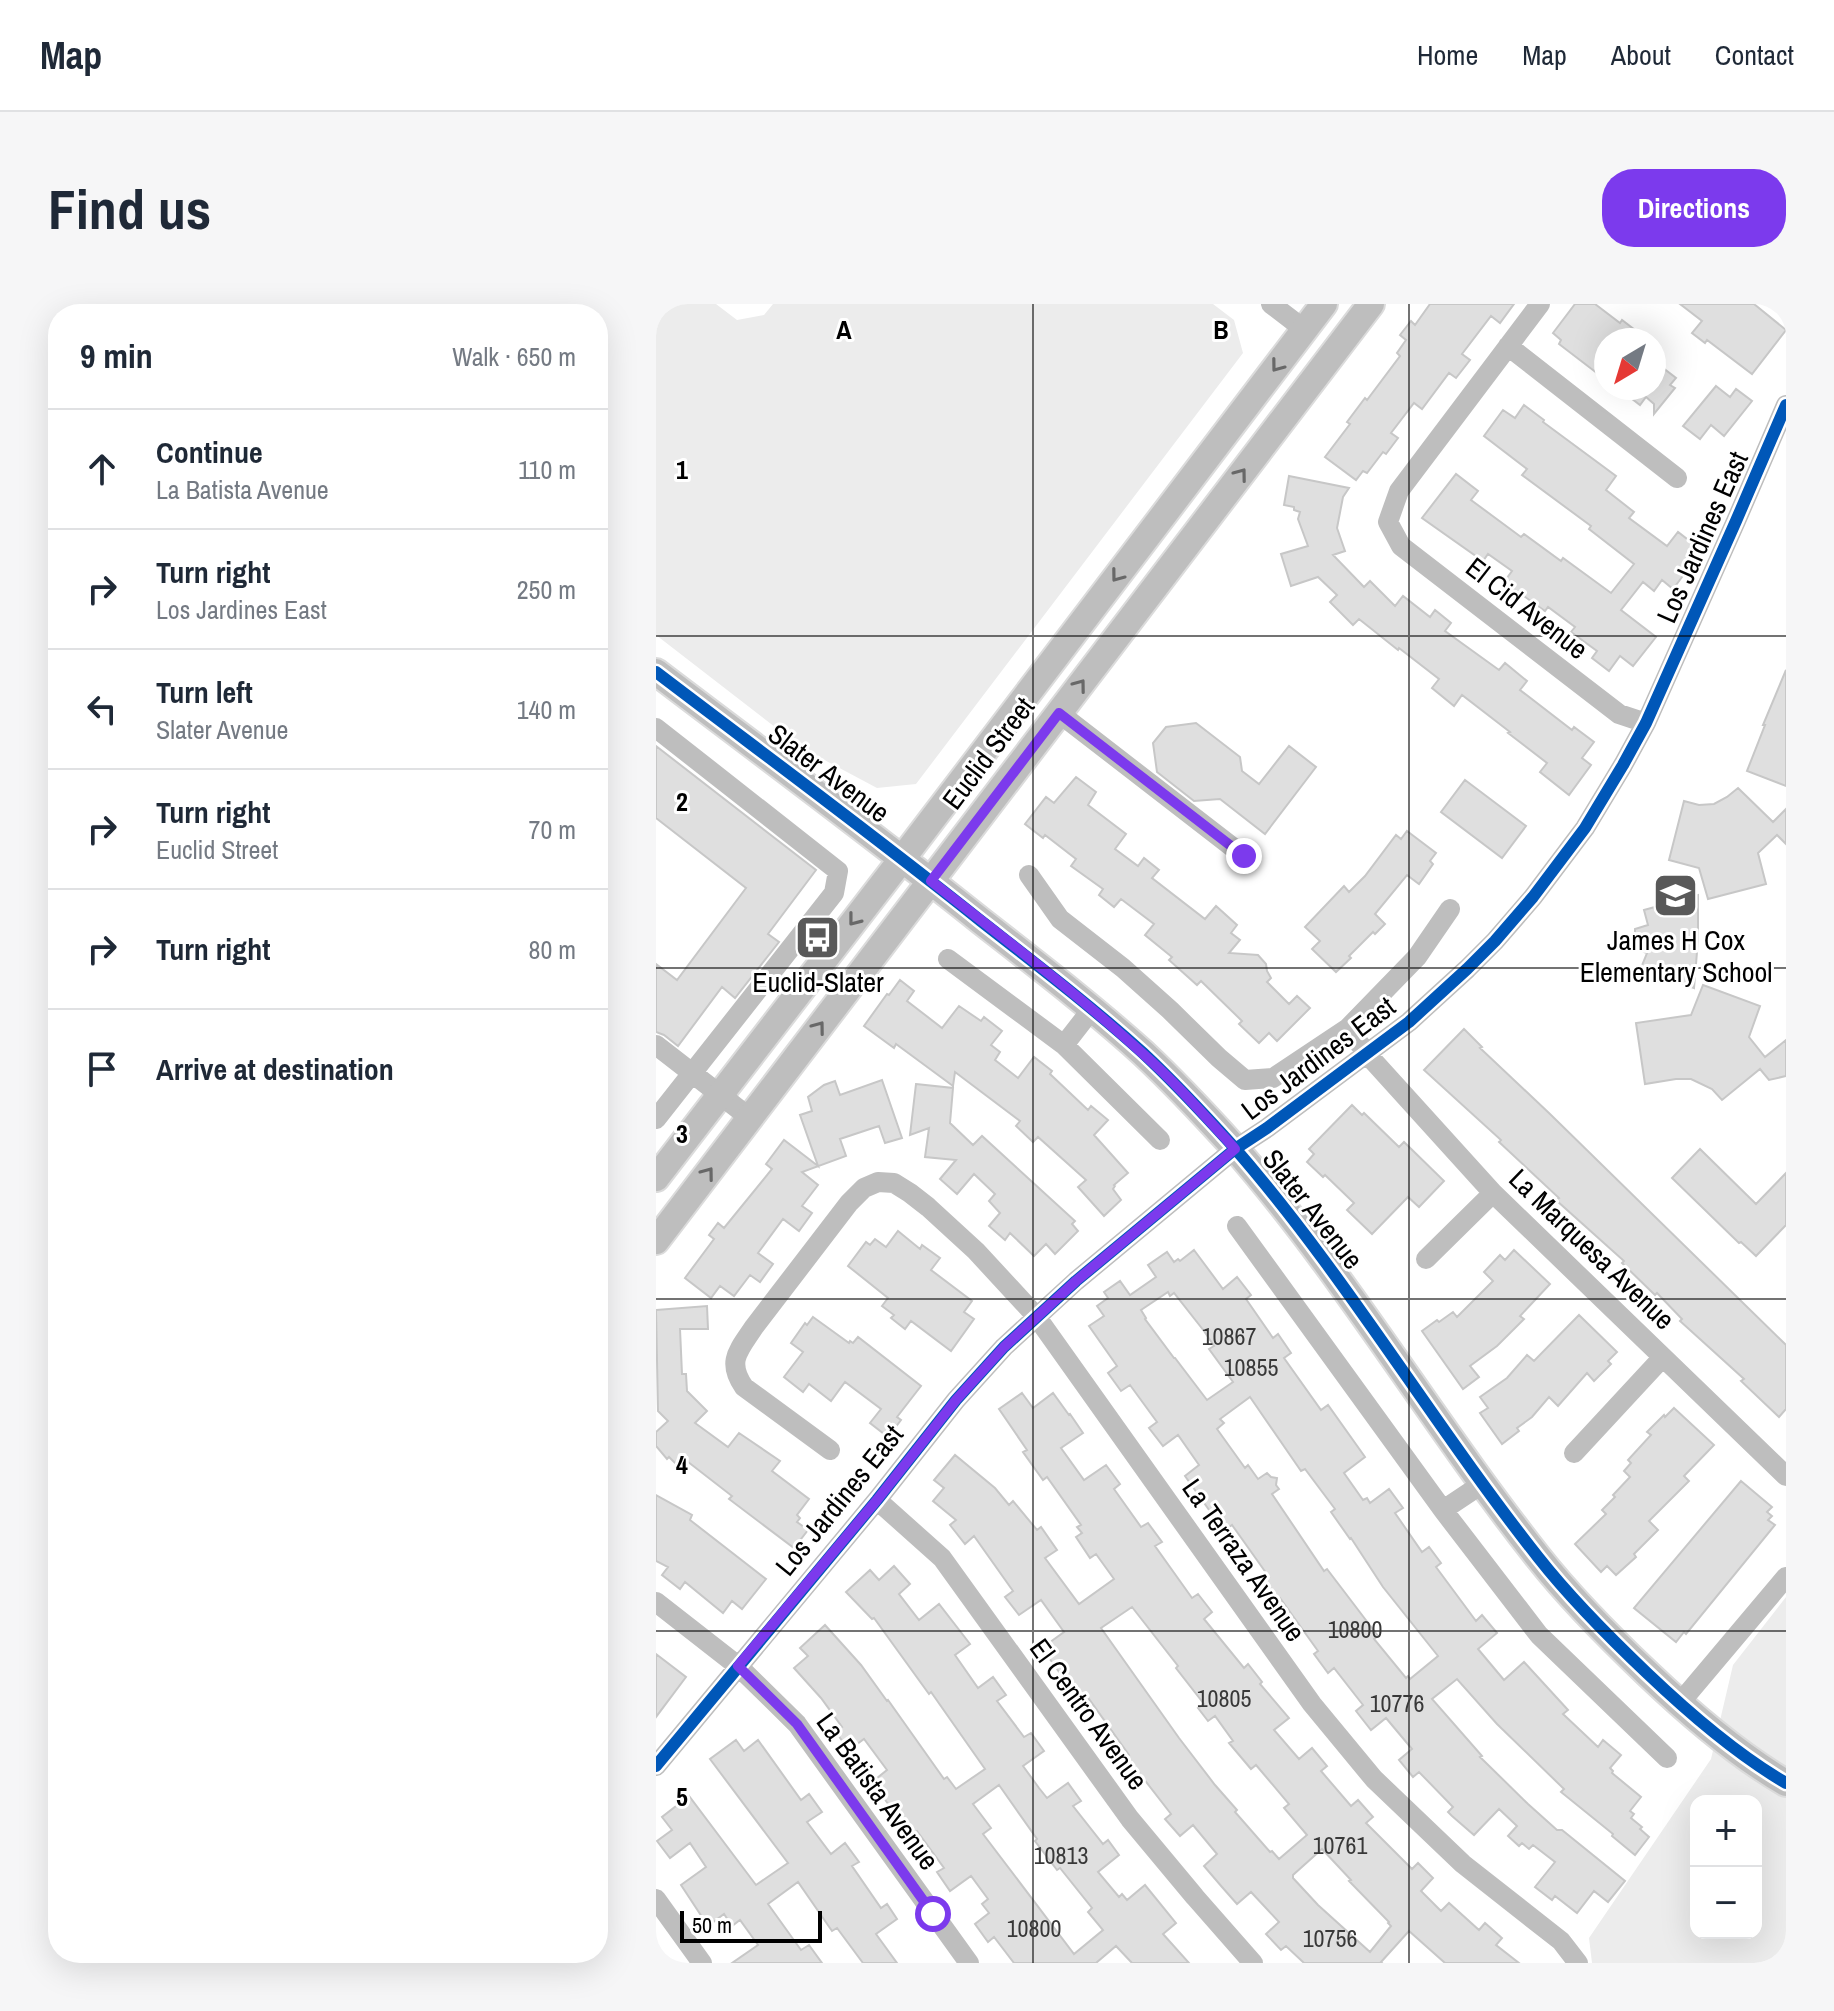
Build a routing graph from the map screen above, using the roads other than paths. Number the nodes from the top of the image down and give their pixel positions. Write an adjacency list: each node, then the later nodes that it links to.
1 (1271, 304): 5 (street)
2 (1324, 304): 5 (main road, Euclid Street)
3 (1371, 304): 10 (main road, Euclid Street, one-way to 3)
4 (1540, 304): 6 (street)
5 (1305, 330): 9 (main road, Euclid Street, one-way to 9)
6 (1508, 346): 8 (street); 13 (street, El Cid Avenue)
7 (1786, 405): 13 (street, Los Jardines East)
8 (1677, 478)
9 (1164, 514): 10 (main road); 16 (main road, Euclid Street, one-way to 16)
10 (1194, 536): 12 (main road, Euclid Street, one-way to 10)
11 (656, 672): 16 (main road, Slater Avenue)
12 (1059, 713): 15 (street); 18 (main road, Euclid Street)
13 (1646, 723): 25 (street, Los Jardines East)
14 (656, 728): 26 (street)
15 (1244, 856)
16 (902, 859): 18 (main road, Slater Avenue); 27 (main road, Euclid Street, one-way to 27)
17 (1029, 875): 22 (street)
18 (931, 881): 21 (main road, Slater Avenue); 28 (main road, Euclid Street, one-way to 18)
19 (1450, 909): 22 (street)
20 (948, 959): 24 (street)
21 (1092, 1009): 24 (street); 31 (main road, Slater Avenue)
22 (1348, 1028): 25 (street, La Marquesa Avenue)
23 (656, 1045): 26 (street)
24 (1064, 1045): 30 (street)
25 (1367, 1054): 31 (street, Los Jardines East); 33 (street, La Marquesa Avenue)
26 (693, 1073): 27 (street); 29 (street)
27 (720, 1095): 28 (street); 32 (main road, Euclid Street)
28 (750, 1118): 35 (main road, Euclid Street, one-way to 28)
29 (656, 1119)
30 (1160, 1140)
31 (1235, 1149): 37 (street, Los Jardines East); 42 (main road, Slater Avenue)
32 (656, 1178)
33 (1493, 1193): 36 (street); 38 (street, La Marquesa Avenue)
34 (1237, 1226): 44 (street)
35 (656, 1241)
36 (1426, 1259)
37 (1036, 1316): 39 (street, La Terraza Avenue); 43 (street, Los Jardines East); 56 (street, La Terraza Avenue)
38 (1663, 1357): 40 (street); 41 (street, La Marquesa Avenue)
39 (830, 1450)
40 (1574, 1453)
41 (1786, 1476)
42 (1482, 1484): 44 (street); 48 (main road, Slater Avenue)
43 (877, 1500): 47 (street, Los Jardines East); 55 (street, El Centro Avenue)
44 (1443, 1510): 49 (street)
45 (1786, 1577): 48 (street)
46 (656, 1602): 47 (street, La Batista Avenue)
47 (738, 1666): 50 (street, Los Jardines East); 54 (street, La Batista Avenue)
48 (1679, 1704): 51 (main road, Slater Avenue)
49 (1667, 1758)
50 (656, 1766)
51 (1786, 1783)
52 (656, 1899): 53 (street)
53 (702, 1963)
54 (969, 1963)
55 (1253, 1963)
56 (1578, 1963)

